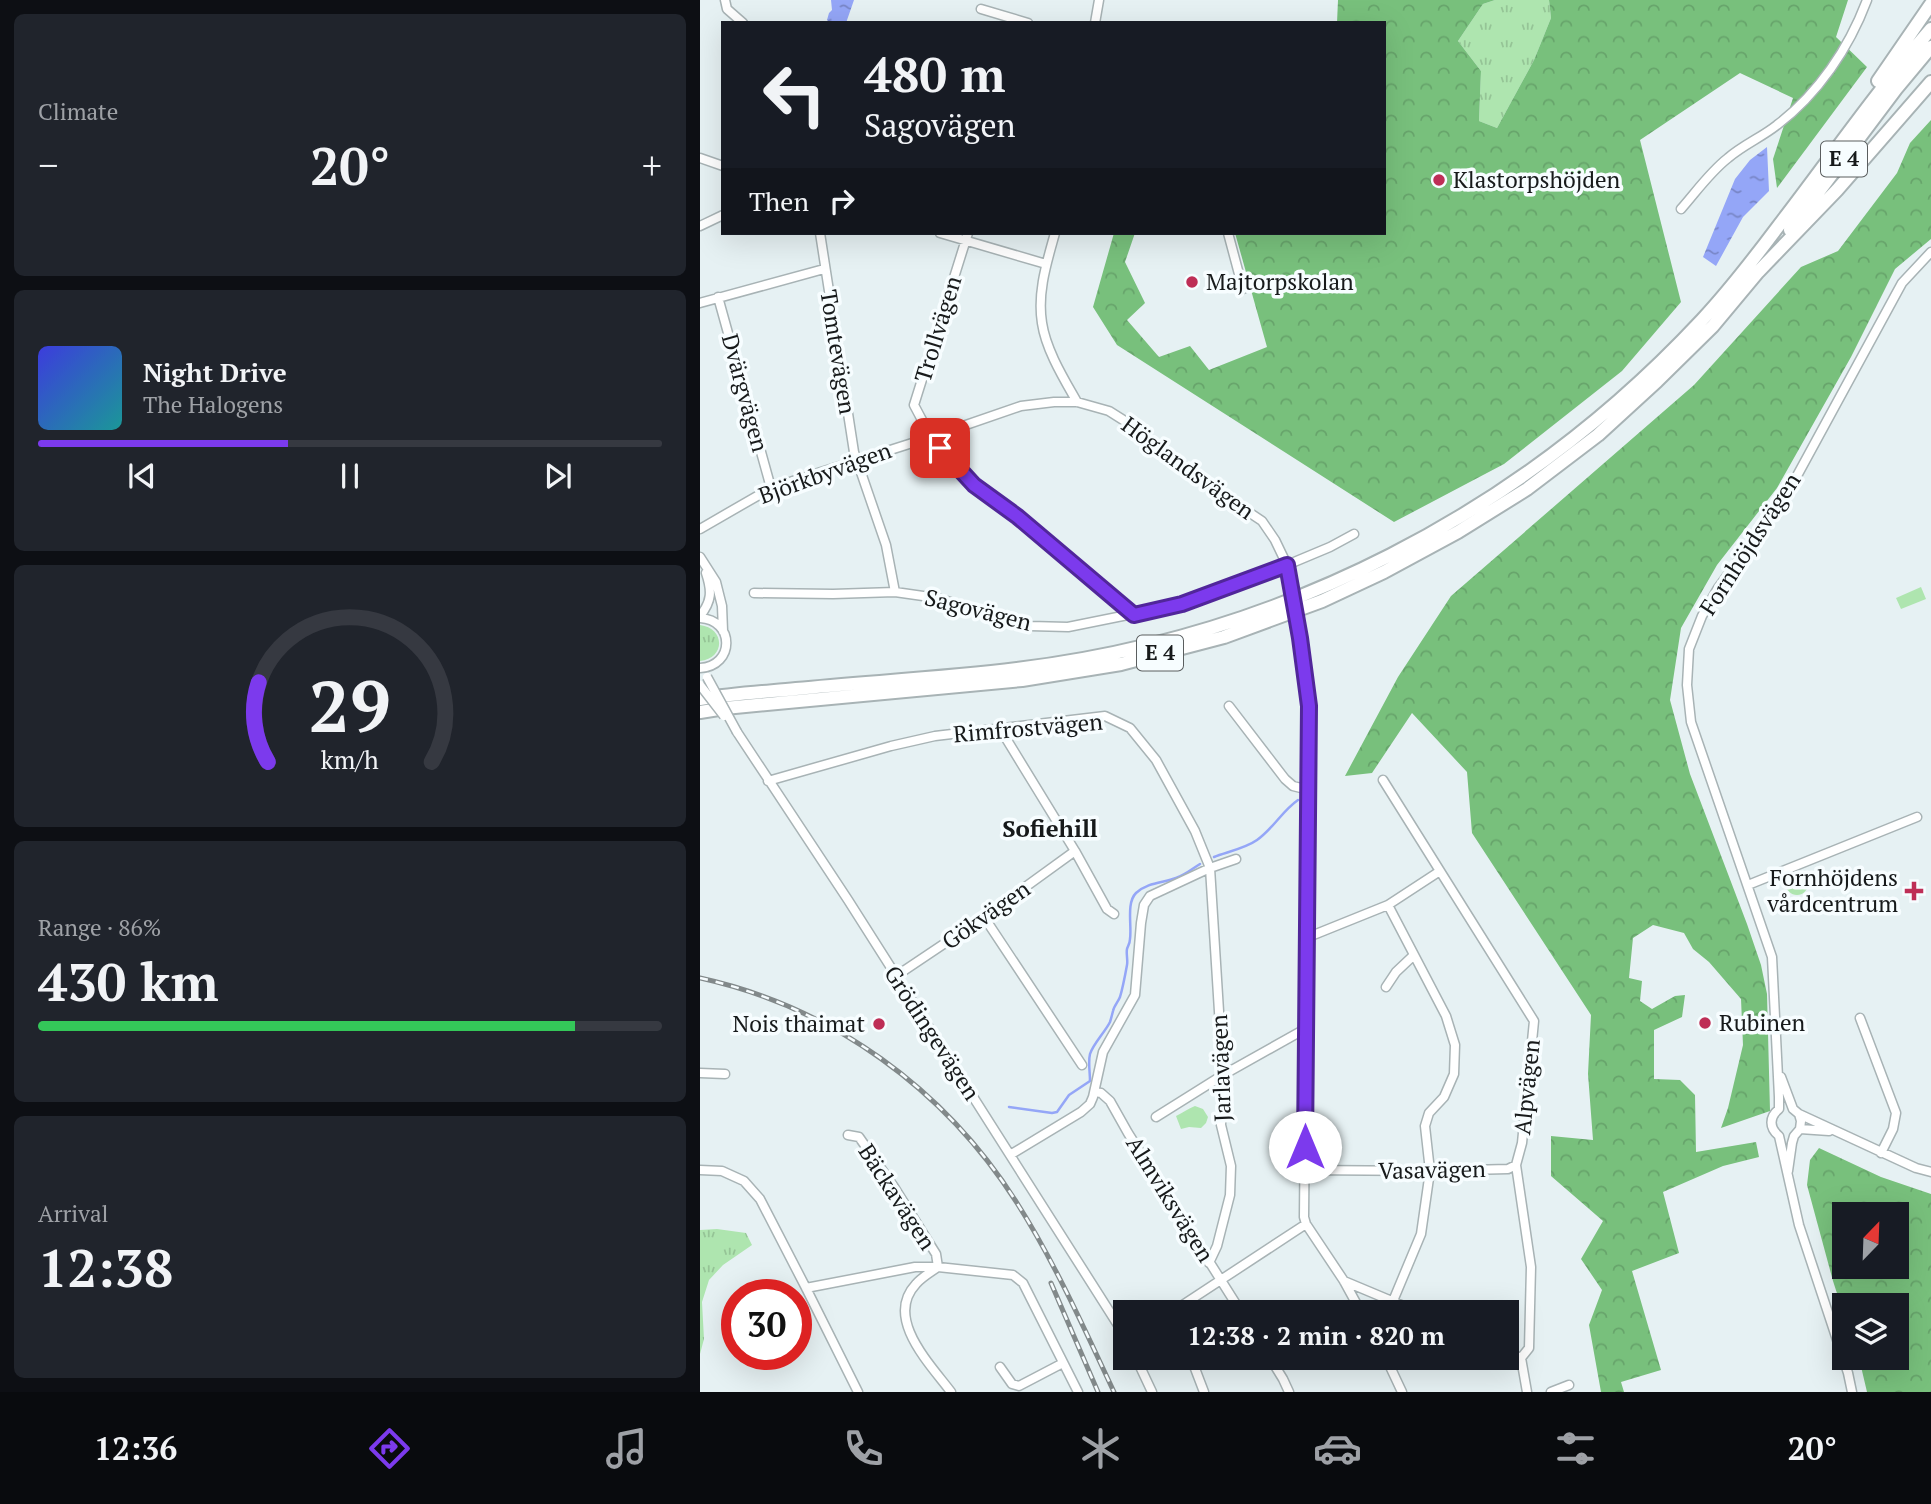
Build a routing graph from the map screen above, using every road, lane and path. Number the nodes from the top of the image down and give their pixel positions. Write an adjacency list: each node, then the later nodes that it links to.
1 (725, 0): 6 (street)
2 (1099, 0): 8 (street)
3 (1867, 0): 15 (street)
4 (1931, 4): 14 (highway)
5 (981, 9): 7 (street)
6 (741, 21)
7 (1021, 21)
8 (1095, 21)
9 (1931, 29): 14 (highway, E 4)
10 (1931, 47): 25 (highway, E 4)
11 (1931, 82): 25 (highway)
12 (700, 158): 13 (street)
13 (721, 165)
14 (1822, 170): 45 (highway, E 4)
15 (1681, 209)
16 (721, 216): 17 (street)
17 (700, 226)
18 (820, 235): 24 (street, Tomtevägen)
19 (1054, 235): 23 (street)
20 (1229, 235): 26 (street)
21 (967, 237): 23 (street); 30 (street, Trollvägen)
22 (1931, 252): 58 (street, Fornhöjdsvägen)
23 (1046, 264): 29 (street)
24 (824, 269): 27 (street); 31 (street, Tomtevägen)
25 (1758, 272): 47 (highway, E 4)
26 (1243, 289)
27 (718, 298): 28 (street); 32 (street, Dvärgvägen)
28 (700, 303)
29 (1077, 402): 30 (street, Björkbyvägen); 36 (street, Höglandsvägen)
30 (931, 437): 31 (street, Björkbyvägen); 39 (street, Trollvägen)
31 (857, 460): 32 (street, Björkbyvägen); 37 (street, Tomtevägen)
32 (771, 488): 33 (street, Björkbyvägen)
33 (700, 530)
34 (1354, 534): 36 (street, Sagovägen)
35 (701, 558): 40 (street); 41 (street, Grödingevägen)
36 (1287, 565): 39 (street, Sagovägen); 52 (street, Höglandsvägen, bridge)
37 (895, 592): 38 (street, Sagovägen); 39 (street, Sagovägen)
38 (754, 593)
39 (1134, 615)
40 (700, 617): 41 (street)
41 (723, 631): 42 (street, Grödingevägen)
42 (712, 666): 43 (street); 49 (street, Grödingevägen, bridge)
43 (700, 668)
44 (700, 685): 49 (street, Grödingevägen, bridge)
45 (700, 699)
46 (1229, 706): 52 (street)
47 (700, 712)
48 (999, 727): 51 (street, Rimfrostvägen); 54 (street); 56 (street, Rimfrostvägen)
49 (737, 732): 51 (street, Grödingevägen)
50 (1383, 780): 57 (street, Alpvägen)
51 (768, 781): 64 (street, Grödingevägen)
52 (1308, 790): 62 (street, Höglandsvägen)
53 (1917, 817): 58 (street)
54 (1075, 851): 60 (street); 61 (street, Gökvägen)
55 (1236, 859): 56 (street)
56 (1210, 868): 72 (street, Jarlavägen); 73 (street)
57 (1440, 871): 59 (street); 83 (street, Alpvägen)
58 (1748, 885): 69 (street, Fornhöjdsvägen)
59 (1388, 905): 62 (street); 63 (street)
60 (1114, 914)
61 (984, 917): 64 (street, Gökvägen); 68 (street)
62 (1306, 938): 67 (street, Höglandsvägen)
63 (1414, 955): 65 (street); 86 (street)
64 (896, 976): 82 (street, Grödingevägen)
65 (1386, 987)
66 (1860, 1018): 81 (street)
67 (1305, 1029): 72 (street); 85 (street, Höglandsvägen)
68 (1082, 1065)
69 (1779, 1069): 74 (street, Fornhöjdsvägen); 75 (street, Fornhöjdsvägen)
70 (700, 1073): 71 (street)
71 (724, 1074)
72 (1223, 1075): 76 (street); 90 (street, Jarlavägen)
73 (1095, 1091): 82 (street); 90 (street, Almviksvägen)
74 (1779, 1109): 75 (street); 80 (street, Fornhöjdsvägen)
75 (1796, 1112): 77 (street); 78 (street, Fornhöjdsvägen)
76 (1156, 1117)
77 (1839, 1132): 78 (street); 81 (street)
78 (1797, 1133): 80 (street); 88 (street, Fornhöjdsvägen)
79 (848, 1135): 91 (street, Bäckavägen)
80 (1779, 1136): 88 (street, Fornhöjdsvägen)
81 (1881, 1153): 87 (street)
82 (1010, 1155): 102 (street, Grödingevägen)
83 (1516, 1165): 86 (street, Vasavägen); 103 (street, Alpvägen)
84 (700, 1170): 92 (street)
85 (1304, 1170): 86 (street, Vasavägen); 89 (street, Höglandsvägen)
86 (1430, 1171): 101 (street)
87 (1931, 1172)
88 (1787, 1177): 120 (street, Fornhöjdsvägen)
89 (1306, 1224): 93 (street); 94 (street)
90 (1209, 1263): 93 (street, Almviksvägen)
91 (938, 1267): 95 (street); 104 (street); 112 (street)
92 (802, 1279)
93 (1220, 1281): 97 (street); 98 (street, Almviksvägen)
94 (1345, 1281): 99 (street); 100 (street)
95 (812, 1286)
96 (812, 1299): 111 (street)
97 (1191, 1300)
98 (1233, 1300)
99 (1355, 1300)
100 (1391, 1300)
101 (1393, 1300)
102 (1113, 1317)
103 (1521, 1358): 118 (street, Alpvägen)
104 (1063, 1363): 105 (street); 113 (street)
105 (1000, 1367)
106 (1142, 1370): 114 (street)
107 (1196, 1370): 115 (street)
108 (1277, 1370): 116 (street)
109 (1392, 1370): 117 (street)
110 (1569, 1385): 119 (street)
111 (858, 1392)
112 (951, 1392)
113 (1077, 1392)
114 (1152, 1392)
115 (1205, 1392)
116 (1289, 1392)
117 (1402, 1392)
118 (1527, 1392)
119 (1551, 1392)
120 (1852, 1392)

